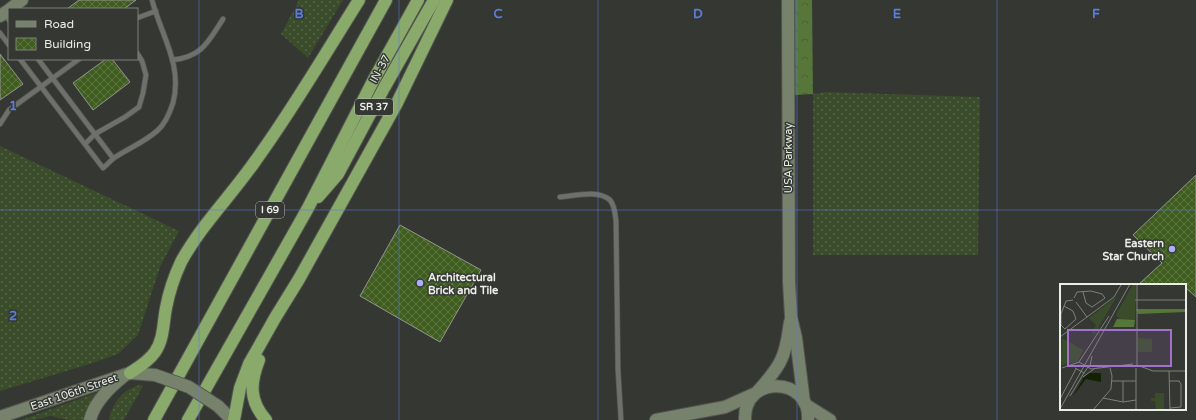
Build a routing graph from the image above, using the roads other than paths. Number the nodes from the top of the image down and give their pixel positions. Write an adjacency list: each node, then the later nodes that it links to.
1 (22, 0): 9 (main road)
2 (152, 0): 10 (lane)
3 (359, 0): 30 (highway)
4 (386, 0): 35 (highway, I 69)
5 (418, 0): 27 (highway, I 69)
6 (434, 0): 27 (highway, IN-37 / SR 37)
7 (447, 0): 28 (highway)
8 (788, 0): 29 (main road, USA Parkway)
9 (13, 8)
10 (156, 11): 11 (lane); 19 (lane)
11 (138, 18)
12 (223, 19): 19 (lane)
13 (0, 33): 14 (lane)
14 (8, 44)
15 (138, 55): 23 (lane)
16 (21, 60): 21 (lane)
17 (39, 60): 20 (lane)
18 (78, 60): 20 (lane)
19 (172, 60): 25 (lane)
20 (53, 78): 21 (lane); 23 (lane)
21 (41, 87): 22 (lane); 24 (lane)
22 (0, 124)
23 (95, 134): 24 (lane); 25 (lane)
24 (85, 144): 25 (lane)
25 (113, 158)
26 (560, 197): 39 (lane)
27 (308, 208): 36 (highway, I 69)
28 (299, 279): 37 (highway); 38 (highway)
29 (791, 317): 31 (main road, USA Parkway); 32 (main road, USA Parkway)
30 (128, 374): 33 (main road, East 106th Street); 34 (main road); 37 (main road, bridge)
31 (756, 393): 32 (main road); 40 (main road); 41 (main road, USA Parkway)
32 (805, 404): 42 (main road, USA Parkway); 43 (main road)
33 (0, 417)
34 (90, 420)
35 (154, 420)
36 (188, 420)
37 (233, 420)
38 (266, 420)
39 (621, 420)
40 (656, 420)
41 (745, 420)
42 (808, 420)
43 (830, 420)

